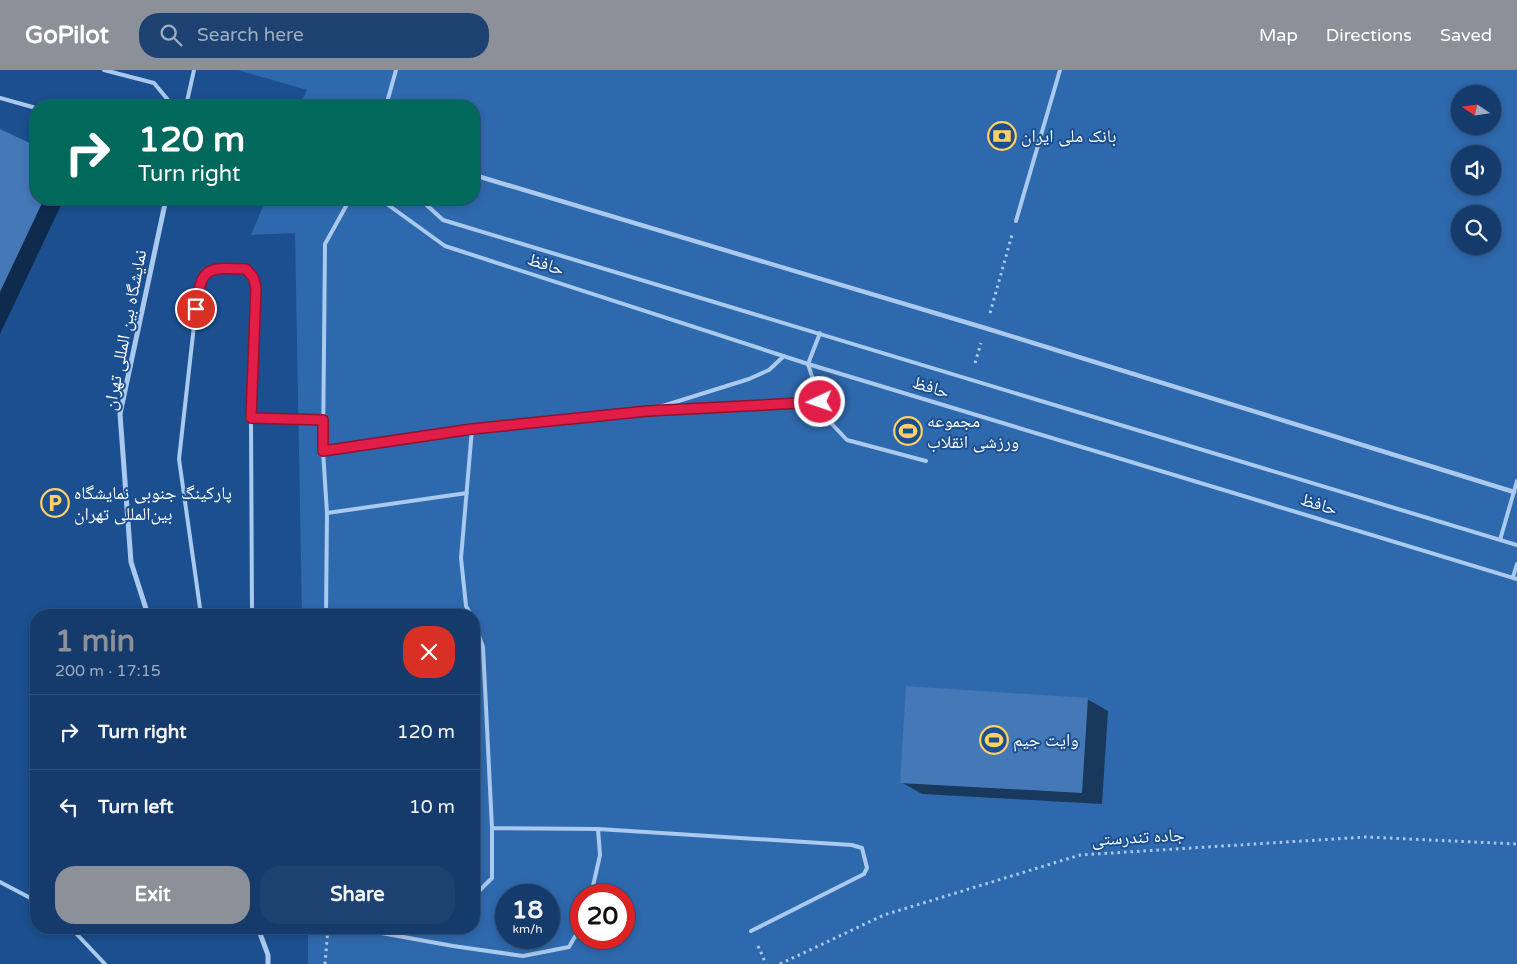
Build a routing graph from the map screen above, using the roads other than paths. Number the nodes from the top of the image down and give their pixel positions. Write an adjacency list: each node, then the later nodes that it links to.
1 (104, 70): 6 (lane)
2 (194, 70): 7 (lane)
3 (396, 70): 8 (lane)
4 (1060, 70): 15 (lane)
5 (0, 98): 9 (lane)
6 (167, 100)
7 (187, 100)
8 (388, 100)
9 (30, 106)
10 (480, 177): 28 (street)
11 (165, 205): 34 (street, نمایشگاه بین المللی تهران)
12 (347, 205): 22 (lane)
13 (388, 205): 17 (lane, حافظ)
14 (427, 205): 16 (lane, حافظ)
15 (1016, 220)
16 (820, 334): 18 (lane); 30 (lane, حافظ)
17 (784, 356): 18 (lane, حافظ); 20 (lane)
18 (808, 364): 19 (lane); 33 (lane, حافظ)
19 (820, 402): 20 (lane); 25 (lane)
20 (648, 411): 23 (lane)
21 (251, 418): 22 (lane); 35 (lane); 36 (lane)
22 (323, 420): 24 (lane)
23 (472, 429): 24 (lane); 27 (lane)
24 (323, 451): 29 (lane)
25 (926, 461)
26 (1517, 481): 28 (lane)
27 (467, 493): 29 (lane); 38 (lane)
28 (1515, 493): 30 (lane)
29 (327, 513): 37 (lane)
30 (1500, 540): 31 (lane, حافظ)
31 (1517, 545)
32 (1517, 564): 33 (lane)
33 (1515, 578)
34 (146, 609)
35 (200, 609)
36 (252, 609)
37 (326, 609)
38 (467, 609)
39 (480, 639): 40 (lane)
40 (492, 828): 41 (lane); 44 (lane)
41 (598, 829): 43 (lane); 46 (lane)
42 (0, 882): 45 (lane)
43 (593, 884)
44 (480, 890)
45 (30, 898)
46 (751, 930)
47 (77, 934): 51 (lane)
48 (260, 934): 52 (street)
49 (386, 934): 50 (lane)
50 (570, 945)
51 (105, 964)
52 (268, 964)

